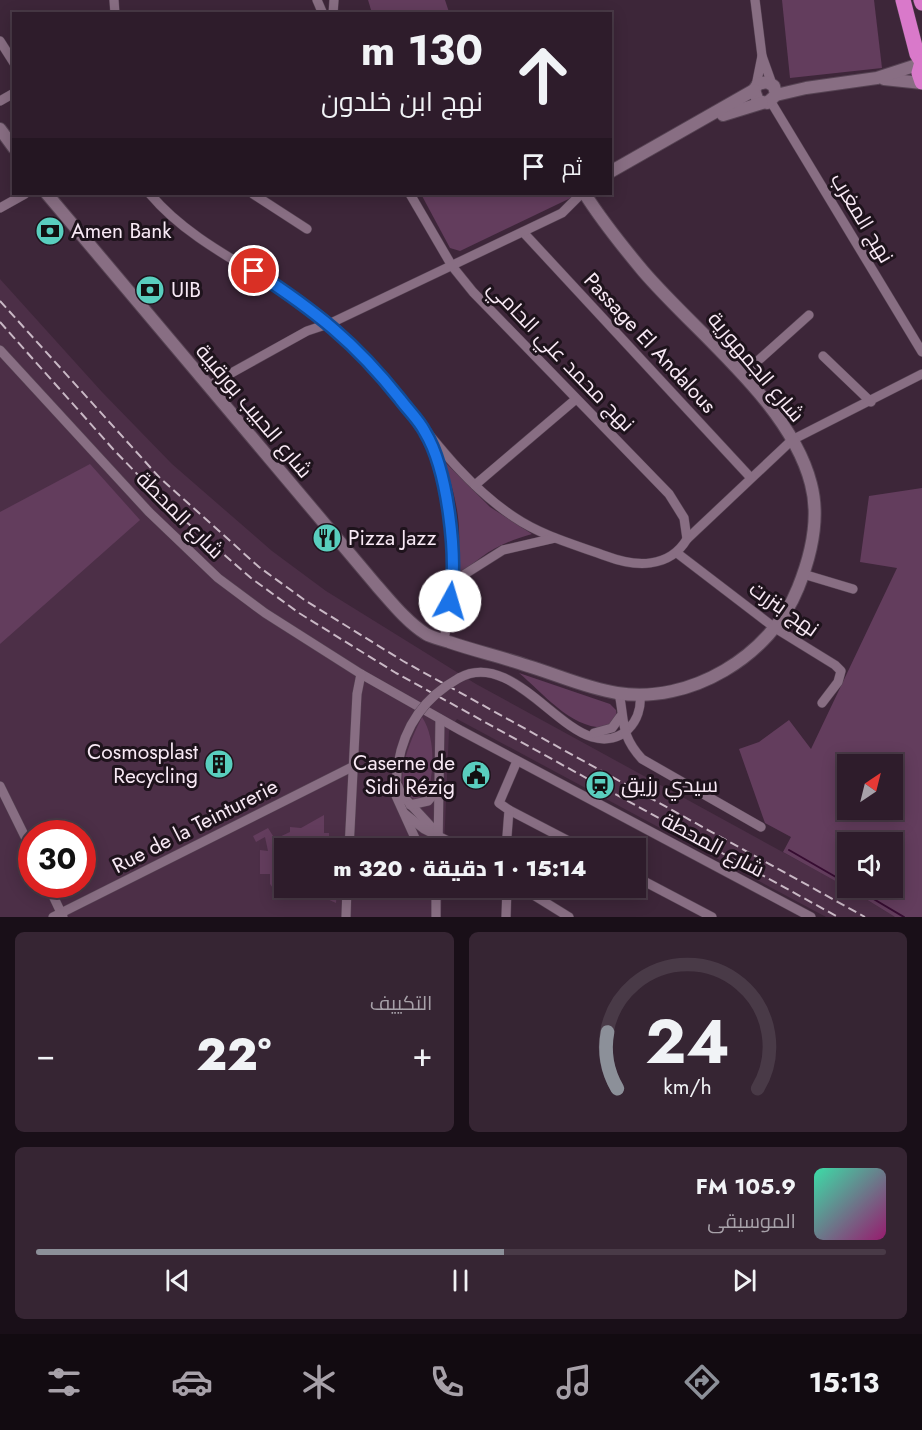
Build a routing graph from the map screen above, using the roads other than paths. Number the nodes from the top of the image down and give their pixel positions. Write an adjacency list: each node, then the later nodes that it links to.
1 (756, 0): 4 (street)
2 (903, 0): 6 (highway)
3 (0, 41): 5 (street)
4 (762, 56): 9 (street); 10 (street)
5 (12, 60)
6 (922, 63): 7 (street); 8 (highway)
7 (877, 78): 8 (street); 10 (street)
8 (922, 82)
9 (755, 88): 10 (street); 10 (street); 11 (street)
10 (771, 94): 11 (street); 29 (street, نهج المغرب)
11 (705, 120): 14 (street)
12 (0, 129): 13 (street)
13 (12, 145)
14 (612, 171)
15 (24, 195): 22 (street)
16 (47, 195): 33 (street, شارع الحبيب بورقيبة)
17 (151, 195): 27 (street)
18 (255, 195): 23 (street)
19 (412, 195): 25 (street, نهج محمد علي الحامي)
20 (582, 195): 24 (street)
21 (584, 195): 32 (street, شارع الجمهورية)
22 (0, 208)
23 (307, 229)
24 (523, 232): 25 (street); 38 (street, Passage El Andalous)
25 (452, 266): 27 (street); 34 (street, نهج محمد علي الحامي)
26 (809, 315): 32 (street)
27 (331, 323): 33 (street); 36 (street)
28 (0, 350): 48 (street, شارع المحطة)
29 (922, 352)
30 (823, 356): 35 (street)
31 (922, 374): 35 (street)
32 (742, 375): 37 (street, شارع الجمهورية)
33 (208, 386): 47 (street, شارع الحبيب بورقيبة)
34 (576, 399): 39 (street); 41 (street, نهج محمد علي الحامي)
35 (871, 402): 37 (street)
36 (426, 433): 39 (street); 44 (street)
37 (792, 440): 38 (street); 43 (street, شارع الجمهورية)
38 (751, 478): 41 (street)
39 (475, 485): 40 (street)
40 (555, 538): 42 (street); 44 (street)
41 (687, 539): 42 (street)
42 (677, 553): 46 (street, نهج بنزرت)
43 (803, 574): 45 (street); 46 (street, شارع الجمهورية)
44 (454, 581): 47 (street)
45 (853, 589)
46 (775, 628): 50 (street, شارع الجمهورية); 51 (street, نهج بنزرت)
47 (444, 640): 49 (street, شارع الجمهورية)
48 (361, 674): 53 (street, شارع المحطة); 57 (street)
49 (619, 693): 50 (street, شارع الجمهورية); 52 (street)
50 (640, 694): 55 (street)
51 (822, 703)
52 (620, 717): 54 (street); 55 (street)
53 (440, 719): 56 (street, شارع المحطة); 59 (street)
54 (577, 728): 55 (street); 60 (street, bridge)
55 (625, 733): 63 (street)
56 (517, 761): 61 (street); 83 (street, شارع المحطة)
57 (352, 768): 65 (street); 77 (street, Rue de la Teinturerie)
58 (0, 786): 62 (street)
59 (439, 788): 60 (street); 64 (street)
60 (406, 808): 64 (street); 66 (street)
61 (509, 810): 69 (street); 70 (street)
62 (18, 823)
63 (761, 827)
64 (438, 834): 67 (street); 68 (street)
65 (349, 838)
66 (416, 838)
67 (438, 838)
68 (445, 838)
69 (507, 838)
70 (563, 838)
71 (646, 882): 82 (street)
72 (53, 898): 77 (street)
73 (347, 898): 78 (street)
74 (435, 898): 79 (street)
75 (507, 898): 80 (street)
76 (538, 898): 81 (street)
77 (59, 916)
78 (346, 917)
79 (435, 917)
80 (506, 917)
81 (569, 917)
82 (712, 917)
83 (812, 917)

